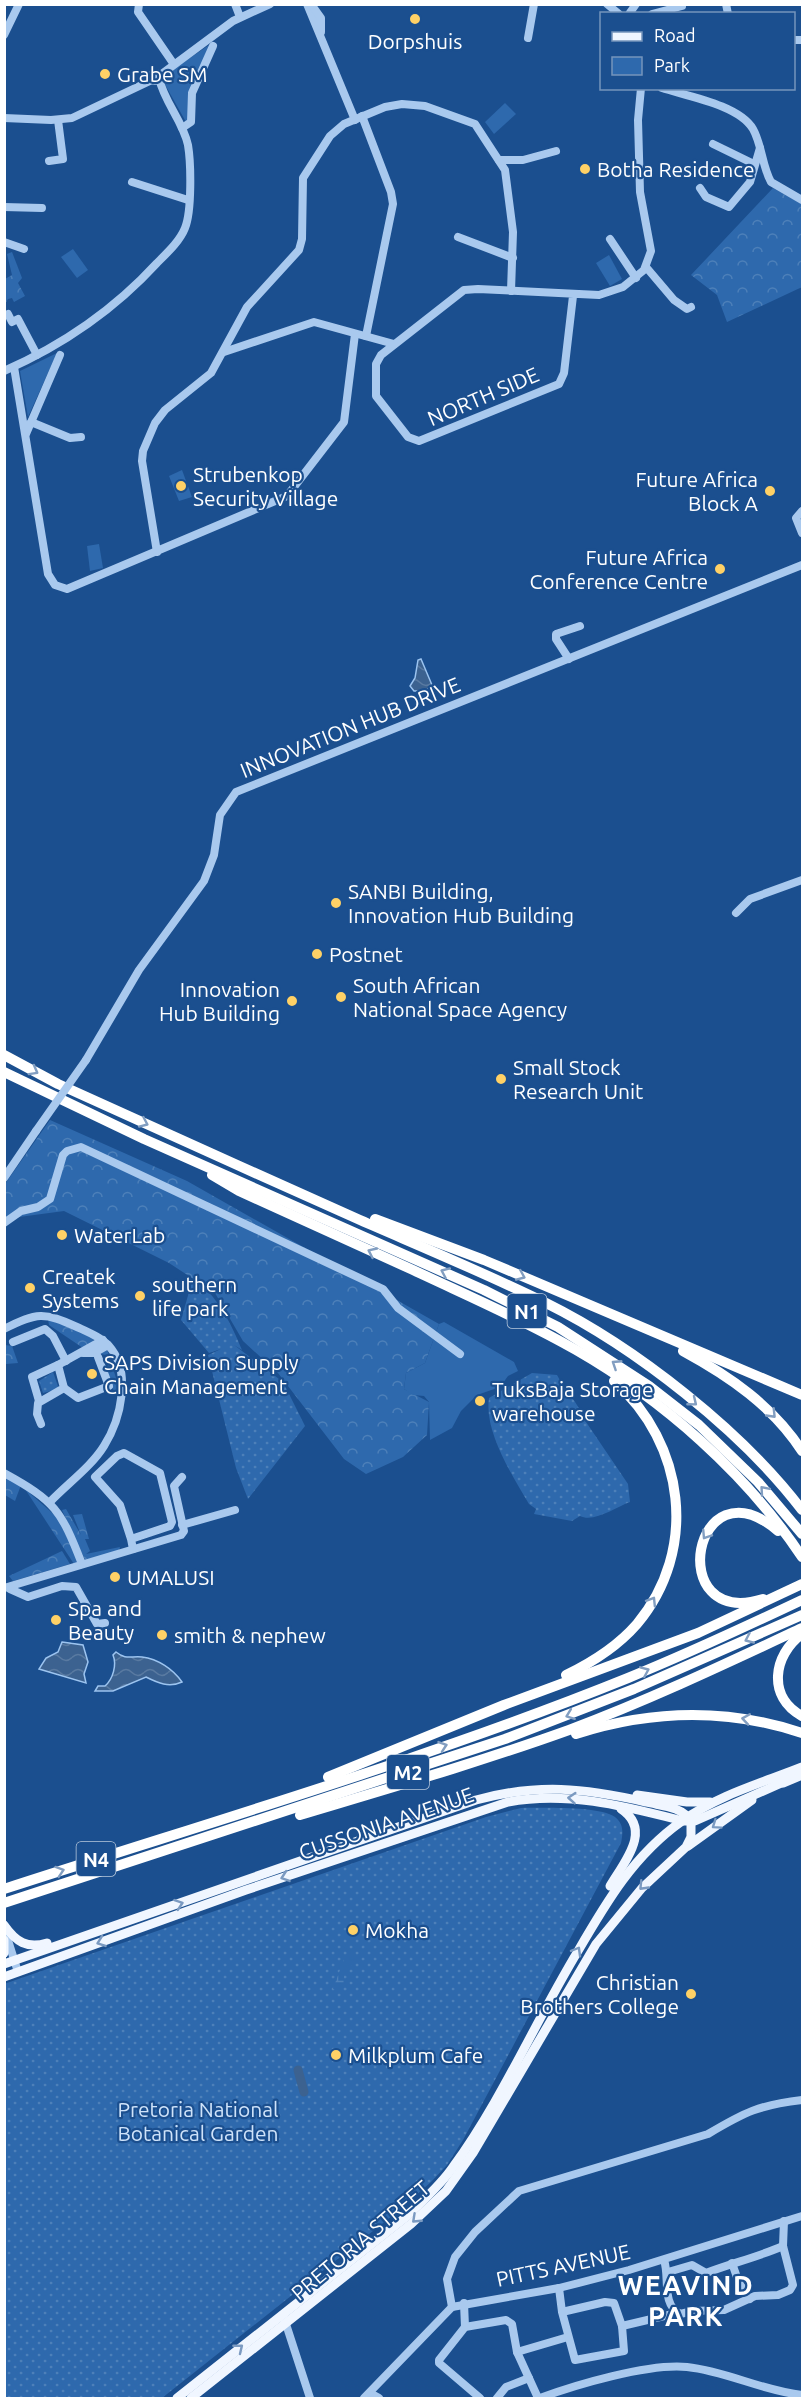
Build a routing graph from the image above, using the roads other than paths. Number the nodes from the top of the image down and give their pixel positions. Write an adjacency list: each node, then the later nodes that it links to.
1 (19, 4): 11 (street)
2 (139, 4): 14 (street)
3 (235, 4): 10 (street)
4 (258, 4): 10 (street)
5 (270, 4): 10 (street)
6 (310, 4): 19 (street)
7 (534, 4): 12 (street)
8 (682, 8): 9 (street)
9 (662, 12)
10 (239, 15): 14 (street); 15 (street)
11 (4, 35)
12 (528, 38)
13 (213, 46): 21 (street)
14 (173, 63): 15 (street)
15 (155, 77): 20 (street); 21 (street)
16 (641, 90): 39 (street)
17 (668, 90): 23 (street)
18 (4, 118): 20 (street)
19 (358, 118): 25 (street); 46 (street); 48 (street)
20 (58, 120): 26 (street)
21 (182, 128): 30 (street)
22 (713, 144): 27 (street)
23 (760, 148): 27 (street); 31 (street)
24 (556, 151): 25 (street)
25 (499, 160): 38 (street)
26 (49, 161)
27 (754, 164): 29 (street)
28 (132, 182): 30 (street)
29 (700, 188)
30 (188, 200): 49 (street)
31 (802, 200)
32 (4, 207): 33 (street)
33 (42, 208)
34 (458, 237): 38 (street)
35 (610, 239): 40 (street)
36 (4, 242): 37 (street)
37 (24, 249)
38 (513, 258): 41 (street)
39 (646, 267): 40 (street); 43 (street)
40 (636, 278): 42 (street)
41 (511, 291): 42 (street); 47 (street)
42 (573, 296): 47 (street, NORTH SIDE)
43 (691, 307)
44 (8, 314): 49 (street)
45 (355, 334): 46 (street); 48 (street); 58 (street)
46 (366, 336): 47 (street)
47 (394, 344)
48 (224, 352): 58 (street)
49 (37, 355): 51 (street)
50 (60, 355): 53 (street)
51 (14, 367): 52 (street); 54 (street)
52 (4, 371)
53 (31, 422): 54 (street); 55 (street)
54 (25, 436): 58 (street)
55 (81, 437)
56 (802, 511): 57 (street)
57 (802, 533)
58 (157, 552)
59 (802, 566): 61 (street, INNOVATION HUB DRIVE)
60 (580, 626): 61 (street)
61 (569, 659): 68 (street, INNOVATION HUB DRIVE, bridge)
62 (802, 880): 63 (street)
63 (736, 913)
64 (4, 1055): 66 (highway, N1, one-way to 66)
65 (4, 1072): 67 (highway, N1)
66 (214, 1155): 70 (highway, one-way to 70); 89 (highway, N1, one-way to 89)
67 (200, 1164): 72 (highway, one-way to 67); 91 (highway, N1, one-way to 67)
68 (4, 1178)
69 (4, 1224): 75 (street)
70 (597, 1308): 79 (highway); 82 (highway, one-way to 82)
71 (4, 1329): 74 (street)
72 (558, 1340): 94 (highway); 103 (highway, one-way to 72)
73 (13, 1342): 77 (street)
74 (105, 1343): 77 (street); 83 (street)
75 (460, 1354)
76 (98, 1357): 78 (street)
77 (62, 1363): 78 (street); 80 (street)
78 (64, 1388): 80 (street)
79 (802, 1395)
80 (39, 1401): 81 (street)
81 (41, 1424)
82 (802, 1451)
83 (86, 1466): 85 (street); 87 (street)
84 (4, 1473): 87 (street)
85 (95, 1477): 92 (street); 92 (street)
86 (182, 1477): 90 (street)
87 (50, 1502): 95 (street)
88 (235, 1510): 90 (street)
89 (802, 1510)
90 (182, 1525): 93 (street)
91 (802, 1534)
92 (131, 1539): 93 (street)
93 (133, 1549): 95 (street)
94 (802, 1557): 96 (highway, one-way to 96)
95 (82, 1564): 97 (street)
96 (802, 1583): 103 (highway)
97 (7, 1588): 100 (street)
98 (802, 1600): 114 (highway, M2, one-way to 98)
99 (802, 1615): 117 (highway, M2, one-way to 117)
100 (105, 1623)
101 (802, 1628): 106 (highway)
102 (802, 1634): 104 (highway)
103 (504, 1705): 114 (highway)
104 (802, 1716)
105 (802, 1733): 106 (highway, one-way to 106)
106 (467, 1765): 117 (highway)
107 (802, 1767): 111 (main road)
108 (802, 1775): 109 (main road)
109 (786, 1781): 113 (main road); 115 (main road, PRETORIA STREET, one-way to 115)
110 (617, 1795): 111 (main road); 113 (main road); 120 (main road, CUSSONIA AVENUE, one-way to 110)
111 (716, 1801): 113 (main road)
112 (612, 1804): 113 (main road, CUSSONIA AVENUE); 119 (main road); 124 (main road, CUSSONIA AVENUE, one-way to 124)
113 (687, 1820): 115 (main road); 119 (main road, PRETORIA STREET)
114 (188, 1830): 116 (highway, N4, one-way to 114)
115 (686, 1847): 140 (main road, PRETORIA STREET, one-way to 140)
116 (4, 1889)
117 (4, 1905)
118 (4, 1926): 120 (main road); 123 (street)
119 (590, 1929): 139 (main road, PRETORIA STREET, one-way to 119)
120 (89, 1935): 123 (main road, CUSSONIA AVENUE)
121 (4, 1940): 122 (main road)
122 (4, 1953)
123 (9, 1962): 124 (street)
124 (18, 1972): 125 (main road, CUSSONIA AVENUE)
125 (4, 1977)
126 (802, 2100): 136 (street)
127 (802, 2216): 128 (street, PITTS AVENUE)
128 (784, 2222): 129 (street); 130 (street, PITTS AVENUE)
129 (783, 2246): 131 (street); 134 (street)
130 (664, 2260): 132 (street); 133 (street, PITTS AVENUE)
131 (732, 2263): 132 (street); 134 (street)
132 (668, 2272): 138 (street)
133 (559, 2288): 135 (street, PITTS AVENUE); 137 (street)
134 (750, 2299): 138 (street)
135 (464, 2303): 136 (street, PITTS AVENUE); 142 (street)
136 (452, 2307): 147 (street, PITTS AVENUE)
137 (562, 2312): 141 (street); 143 (street)
138 (677, 2313): 141 (street)
139 (280, 2315): 140 (street); 148 (main road, PRETORIA STREET, one-way to 139)
140 (284, 2326): 149 (main road, PRETORIA STREET); 150 (street); 151 (street)
141 (622, 2326): 143 (street)
142 (465, 2327): 144 (street); 153 (street)
143 (568, 2337): 144 (street)
144 (517, 2352): 145 (street)
145 (529, 2378): 154 (street); 155 (street)
146 (802, 2395): 155 (street)
147 (367, 2396): 152 (street)
148 (177, 2398)
149 (191, 2398)
150 (305, 2398)
151 (310, 2398)
152 (379, 2398)
153 (480, 2398)
154 (497, 2398)
155 (539, 2398)

